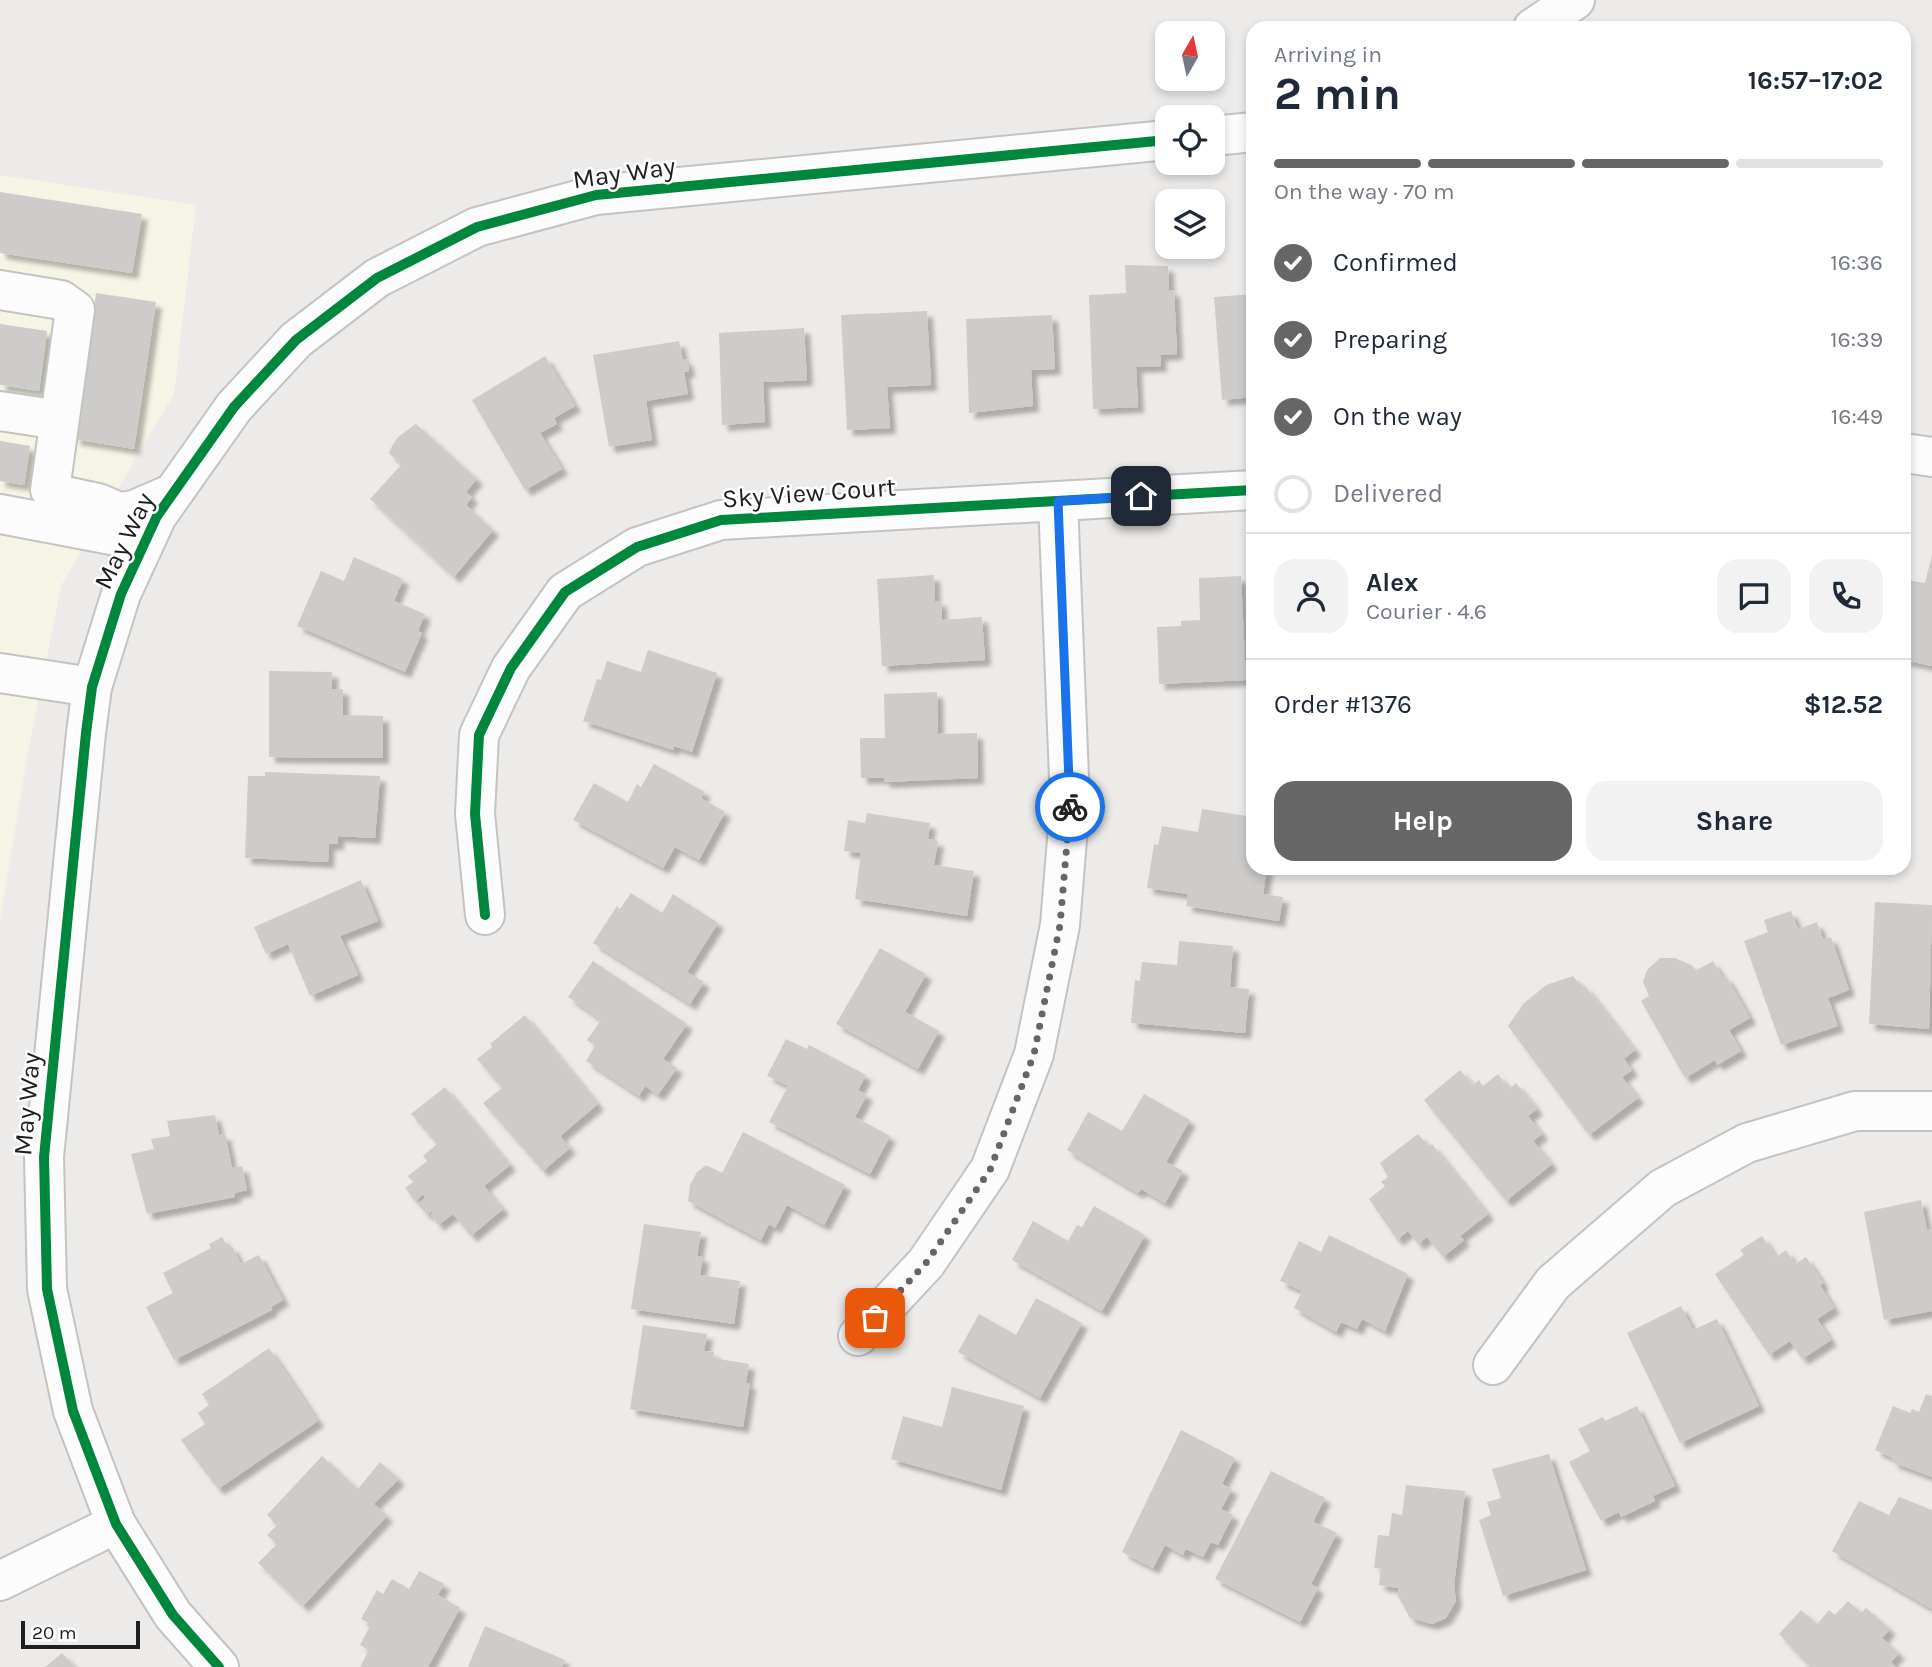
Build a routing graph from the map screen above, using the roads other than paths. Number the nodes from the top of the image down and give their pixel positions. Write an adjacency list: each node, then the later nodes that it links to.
1 (1576, 0): 2 (street)
2 (1544, 21)
3 (1246, 133): 4 (street)
4 (1225, 134)
5 (1155, 141): 12 (street, May Way)
6 (0, 290): 8 (street)
7 (0, 411): 8 (street)
8 (59, 420): 12 (street)
9 (1911, 454): 10 (street)
10 (1932, 457)
11 (1246, 490): 13 (street, Sky View Court)
12 (171, 494): 15 (street, May Way)
13 (1058, 501): 18 (street, Sky View Court); 20 (street)
14 (0, 514): 15 (street)
15 (145, 541): 17 (street, May Way)
16 (0, 673): 17 (street)
17 (92, 687): 22 (street, May Way)
18 (485, 915)
19 (1932, 1111): 21 (street)
20 (858, 1336)
21 (1493, 1365)
22 (116, 1524): 23 (street); 24 (street, May Way)
23 (0, 1581)
24 (219, 1667)

